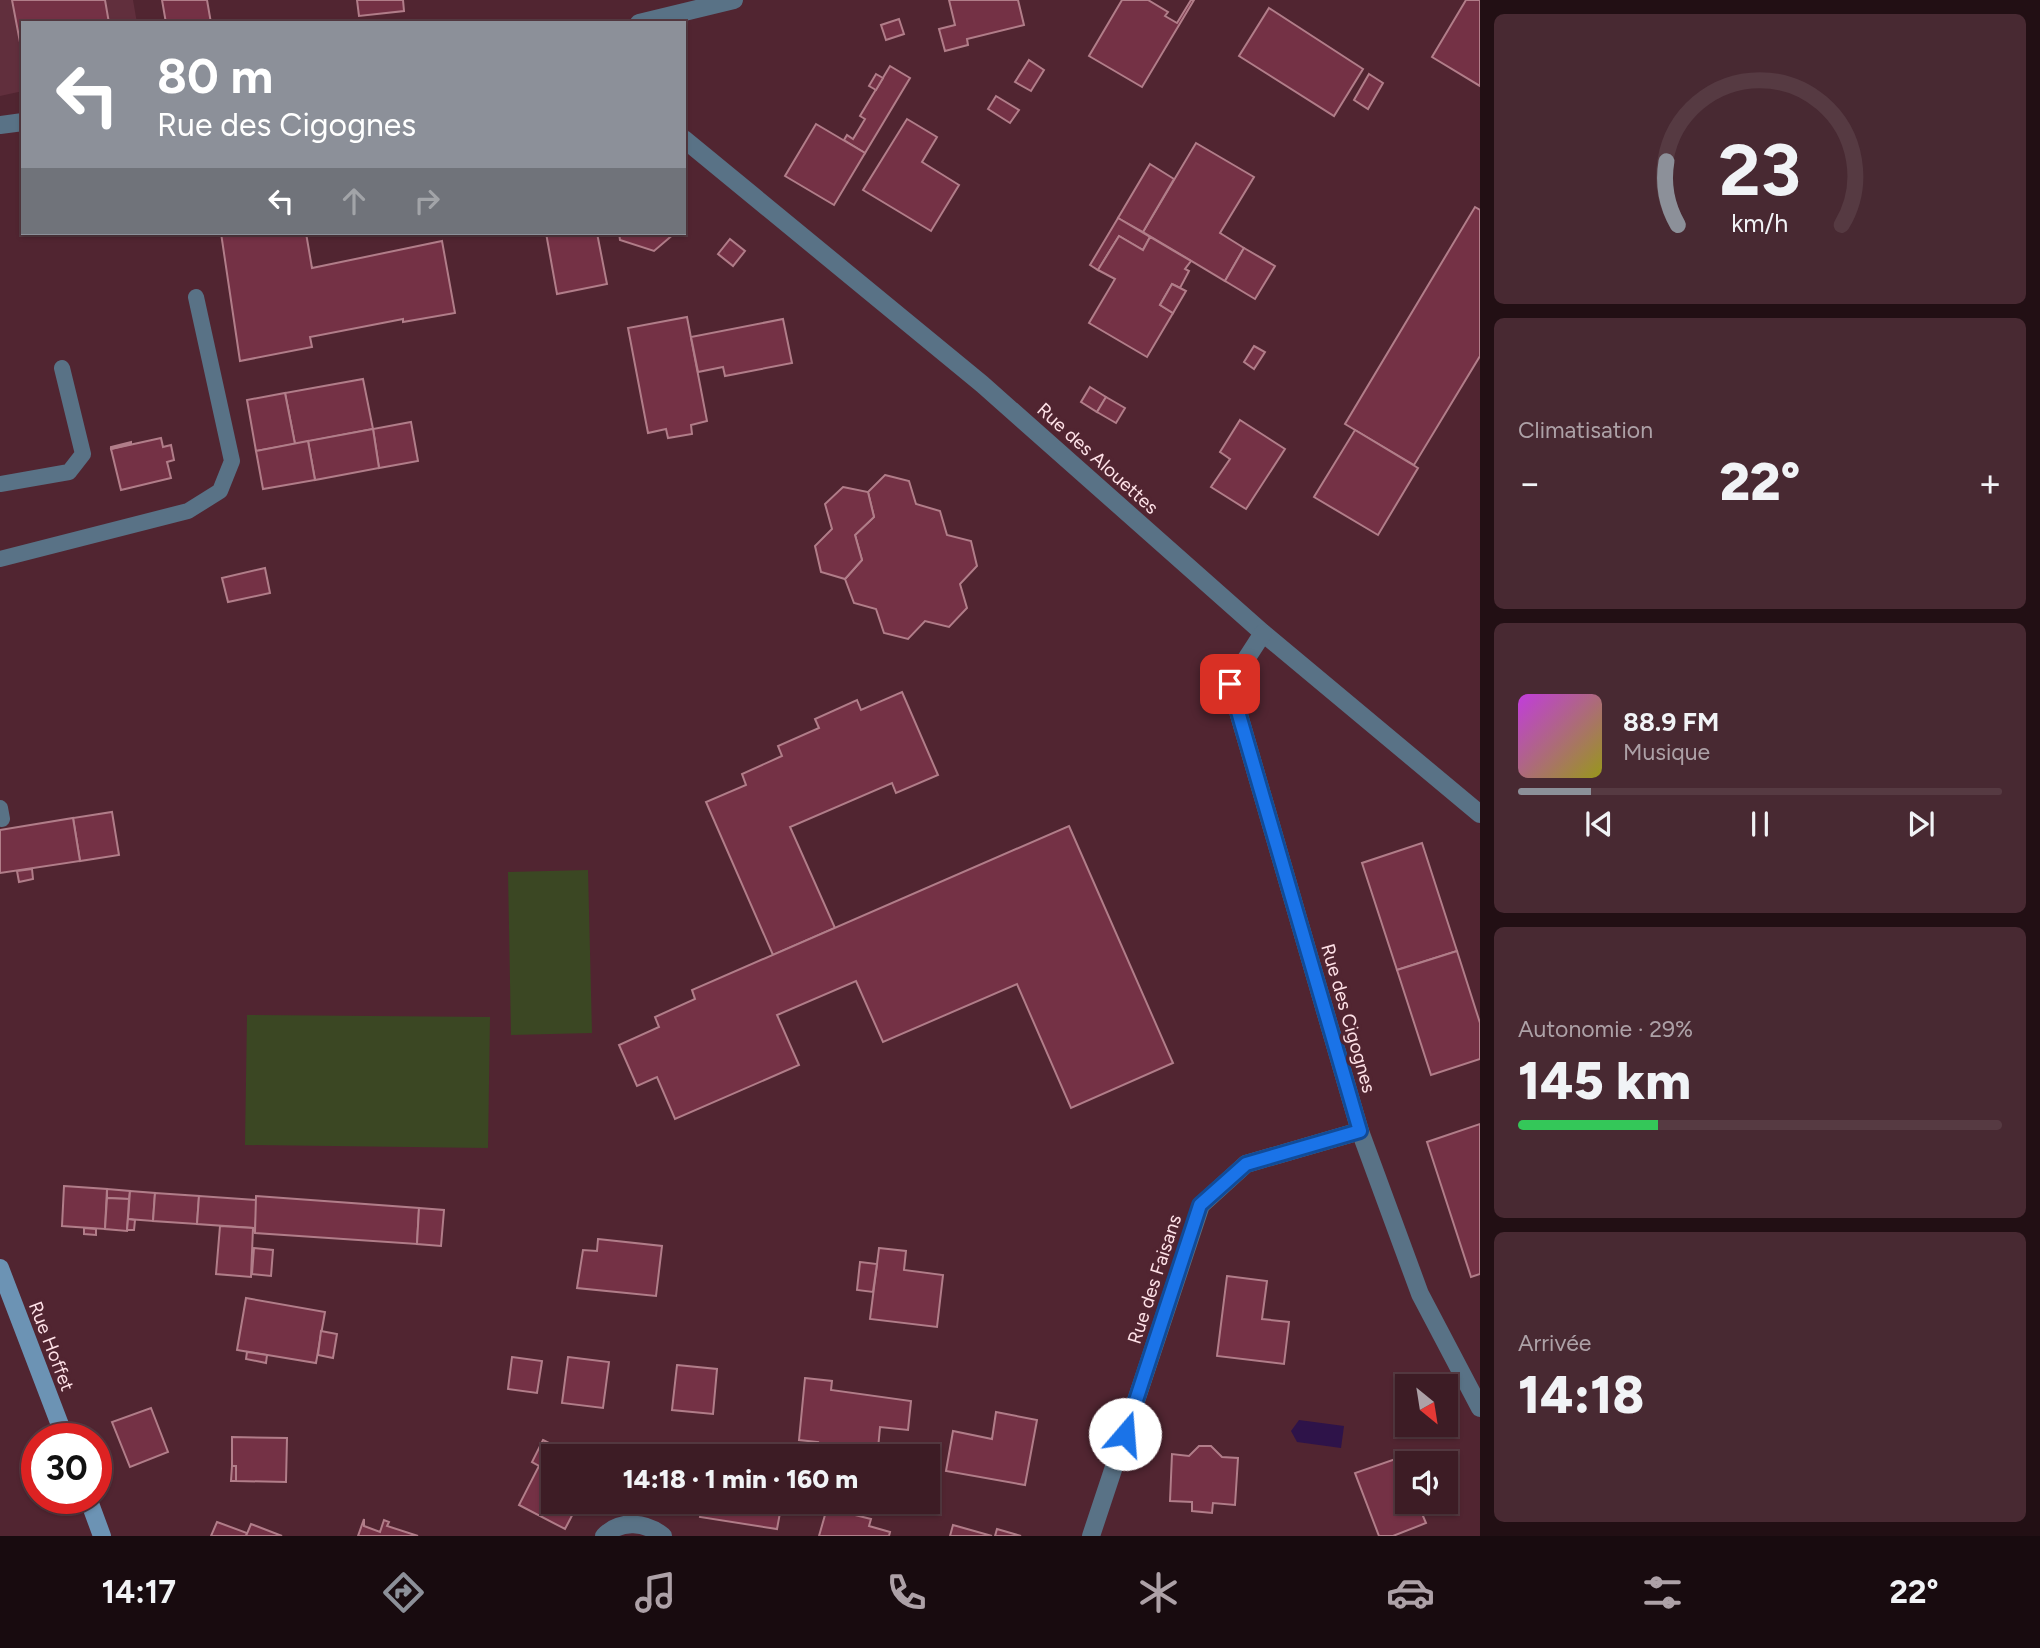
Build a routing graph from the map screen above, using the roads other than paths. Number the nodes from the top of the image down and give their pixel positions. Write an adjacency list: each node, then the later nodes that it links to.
1 (734, 0): 2 (street)
2 (647, 21)
3 (21, 122): 4 (street)
4 (0, 125)
5 (686, 141): 10 (street, Rue des Alouettes)
6 (196, 297): 9 (lane)
7 (62, 368): 8 (lane)
8 (0, 484)
9 (0, 559)
10 (1263, 633): 11 (street, Rue des Alouettes); 12 (street, Rue des Cigognes)
11 (1480, 814)
12 (1360, 1131): 14 (street, Rue des Cigognes); 20 (street, Rue des Faisans)
13 (0, 1268): 15 (main road, Rue Hoffet)
14 (1480, 1408)
15 (59, 1423)
16 (94, 1514): 17 (main road)
17 (102, 1536)
18 (604, 1536): 19 (street)
19 (663, 1536)
20 (1091, 1536)

